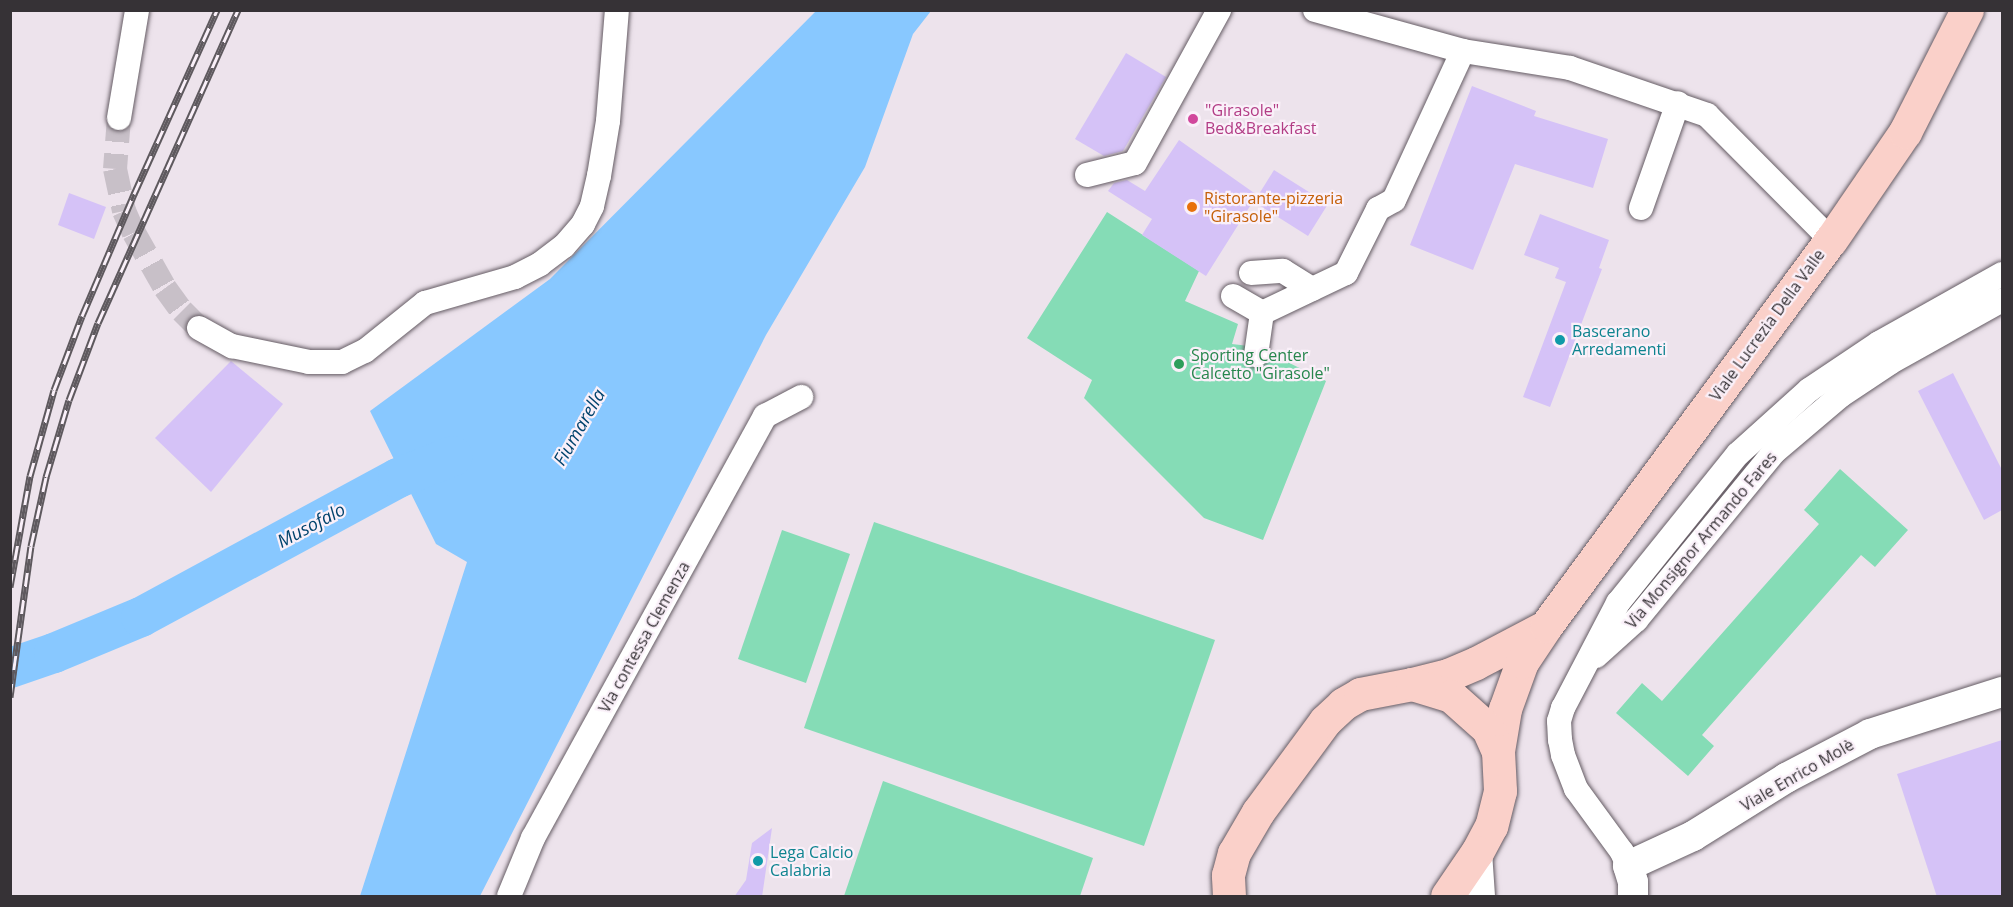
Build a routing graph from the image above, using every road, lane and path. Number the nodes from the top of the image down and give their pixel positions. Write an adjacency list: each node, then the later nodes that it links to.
1 (137, 10): 8 (street)
2 (617, 10): 18 (street)
3 (1219, 10): 9 (street)
4 (1315, 10): 6 (street)
5 (1967, 10): 11 (main road, Viale Lucrezia Della Valle)
6 (1463, 51): 7 (street); 14 (street)
7 (1678, 103): 10 (street); 11 (street)
8 (119, 118)
9 (1087, 175)
10 (1641, 208)
11 (1831, 240): 21 (main road, Viale Lucrezia Della Valle)
12 (1251, 273): 14 (street)
13 (2002, 274): 22 (street, Via Monsignor Armando Fares)
14 (1312, 289): 17 (street)
15 (1233, 296): 17 (street)
16 (2002, 300): 22 (street, Via Monsignor Armando Fares)
17 (1262, 313): 19 (street)
18 (199, 328)
19 (1256, 356)
20 (801, 397): 28 (street, Via contessa Clemenza)
21 (1546, 626): 23 (main road, Viale Lucrezia Della Valle); 25 (main road, Viale Lucrezia Della Valle)
22 (1583, 667): 27 (street, Via Monsignor Armando Fares)
23 (1412, 684): 25 (main road, Viale Lucrezia Della Valle); 29 (main road, Viale Lucrezia Della Valle)
24 (2002, 692): 27 (street, Viale Enrico Molè)
25 (1498, 751): 26 (main road, Viale Lucrezia Della Valle)
26 (1477, 852): 30 (main road, Viale Lucrezia Della Valle); 31 (street)
27 (1628, 866): 32 (street)
28 (509, 897)
29 (1229, 897)
30 (1447, 897)
31 (1479, 897)
32 (1633, 897)

